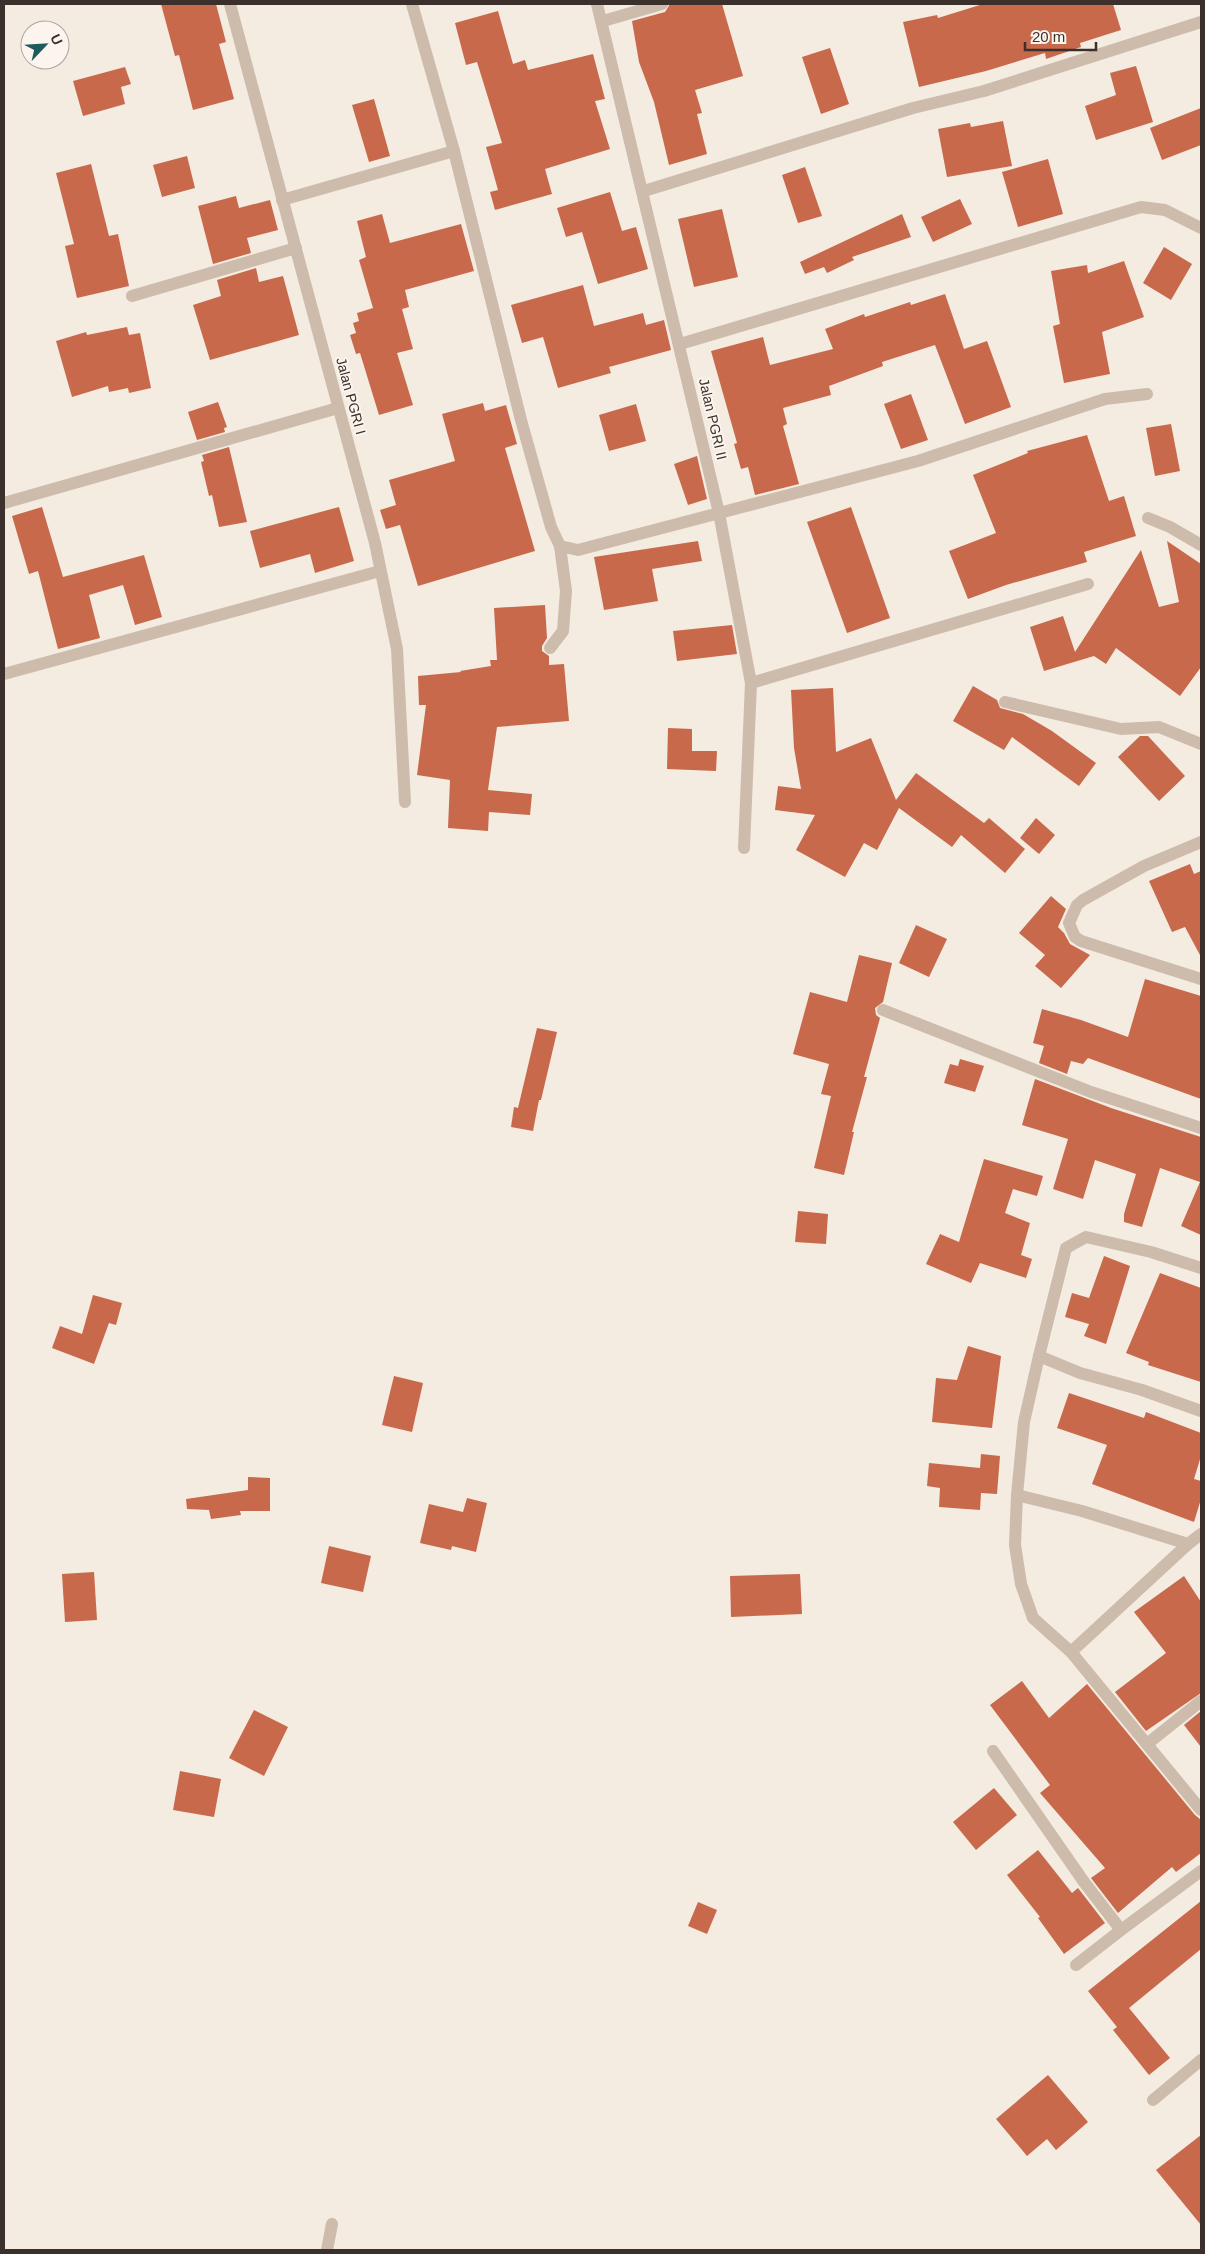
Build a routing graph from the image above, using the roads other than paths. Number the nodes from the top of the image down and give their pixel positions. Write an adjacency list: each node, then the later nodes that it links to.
1 (230, 4): 9 (street, Jalan PGRI I)
2 (412, 4): 7 (street)
3 (597, 4): 5 (street, Jalan PGRI II)
4 (662, 4): 5 (street)
5 (603, 21): 8 (street, Jalan PGRI II)
6 (1201, 22): 8 (street)
7 (454, 151): 9 (street); 20 (street)
8 (644, 191): 13 (street, Jalan PGRI II)
9 (282, 200): 11 (street, Jalan PGRI I)
10 (1201, 228): 13 (street)
11 (296, 248): 12 (street); 15 (street, Jalan PGRI I)
12 (132, 296)
13 (680, 344): 17 (street, Jalan PGRI II)
14 (1147, 394): 17 (street)
15 (338, 408): 16 (street); 21 (street, Jalan PGRI I)
16 (4, 503)
17 (719, 513): 20 (street); 25 (street, Jalan PGRI II)
18 (1148, 518): 19 (street)
19 (1201, 545)
20 (560, 546): 23 (street)
21 (380, 571): 24 (street); 28 (street, Jalan PGRI I)
22 (1088, 584): 25 (street)
23 (550, 648)
24 (4, 674)
25 (751, 683): 30 (street, Jalan PGRI II)
26 (1005, 702): 27 (street)
27 (1201, 744)
28 (405, 802)
29 (1201, 842): 31 (street)
30 (744, 848)
31 (1201, 979)
32 (883, 1010): 33 (street)
33 (1201, 1128)
34 (1201, 1268): 35 (street)
35 (1039, 1356): 36 (street); 37 (street)
36 (1201, 1411)
37 (1017, 1494): 39 (street); 40 (street)
38 (1201, 1534): 39 (street)
39 (1188, 1544): 40 (street)
40 (1071, 1652): 42 (street)
41 (1201, 1701): 42 (street)
42 (1147, 1744): 44 (street)
43 (993, 1751): 46 (street)
44 (1201, 1810)
45 (1201, 1871): 46 (street)
46 (1121, 1930): 47 (street)
47 (1076, 1965)
48 (1201, 2060): 49 (street)
49 (1153, 2100)
50 (332, 2224): 51 (street)
51 (326, 2250)

